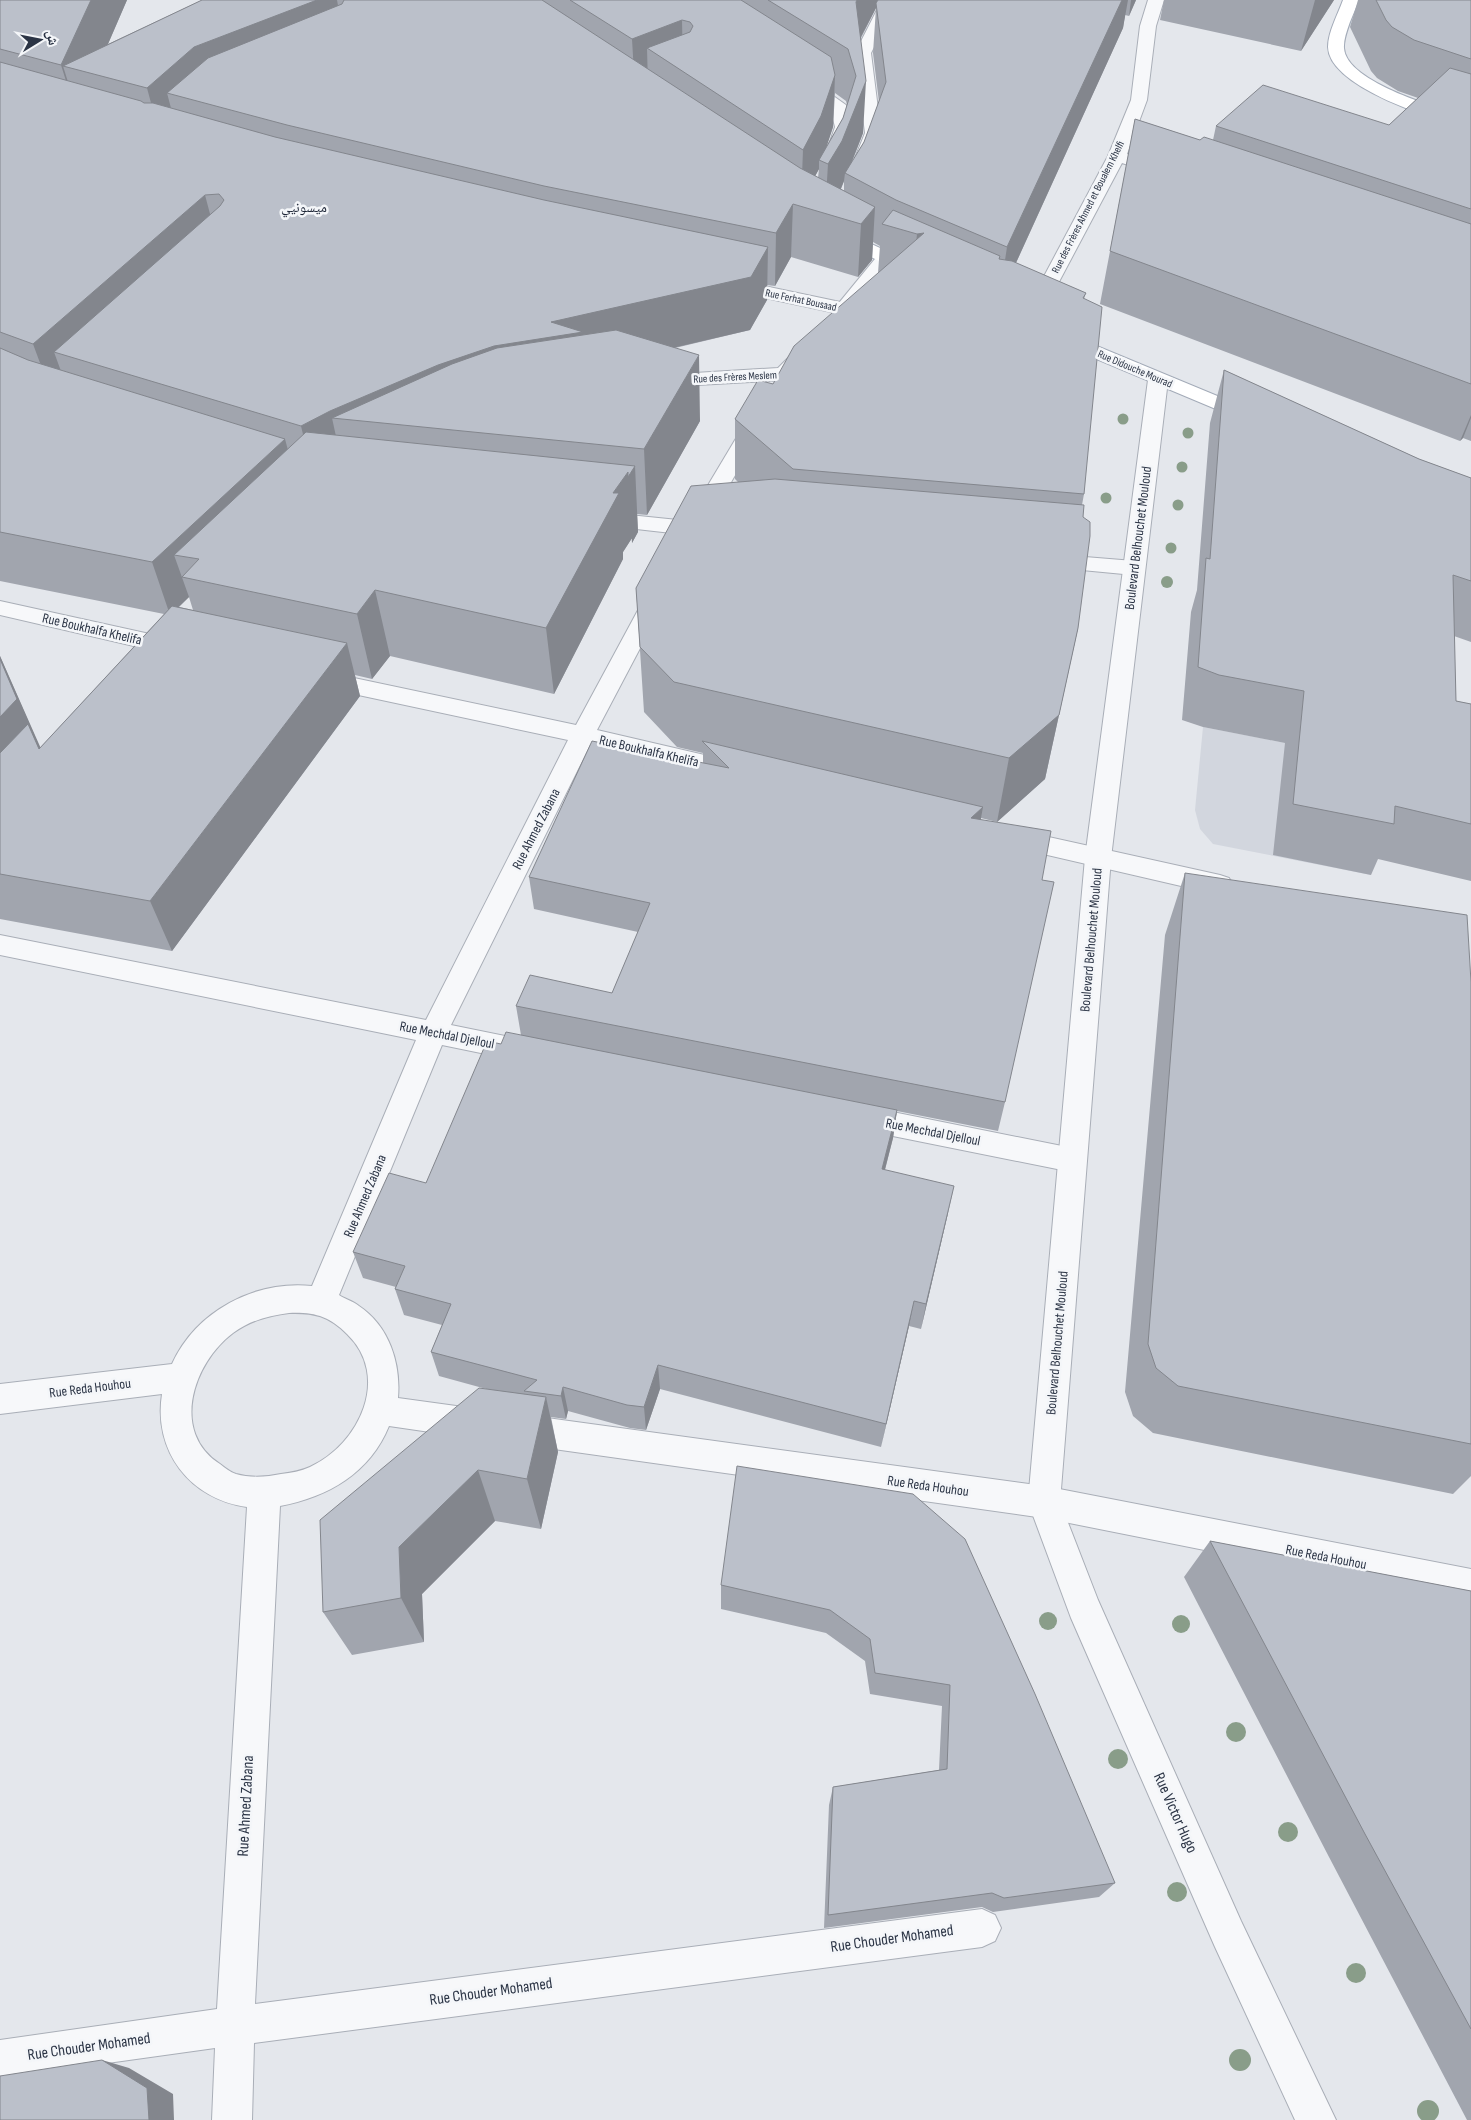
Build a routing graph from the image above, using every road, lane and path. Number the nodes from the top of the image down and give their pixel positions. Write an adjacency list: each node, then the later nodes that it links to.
1 (890, 0): 10 (street)
2 (1156, 0): 5 (street, Rue des Frères Ahmed et Boualem Khelfi)
3 (1351, 0): 7 (main road)
4 (1129, 22): 5 (street)
5 (1148, 26): 8 (street, Rue des Frères Ahmed et Boualem Khelfi)
6 (788, 72): 9 (street)
7 (1471, 124)
8 (1117, 156): 11 (street); 17 (street, Rue des Frères Ahmed et Boualem Khelfi)
9 (830, 169)
10 (857, 177)
11 (1182, 178)
12 (829, 223): 13 (main road)
13 (886, 258): 14 (main road); 16 (street, Rue des Frères Meslem)
14 (930, 278)
15 (711, 280): 16 (street, Rue Ferhat Bousaad)
16 (845, 309): 20 (street, Rue des Frères Meslem)
17 (1033, 325): 18 (main road, Rue Didouche Mourad)
18 (1158, 380): 21 (main road, Rue Didouche Mourad); 27 (street, Boulevard Belhouchet Mouloud)
19 (642, 384): 20 (street, Rue des Frères Meslem)
20 (774, 391): 23 (street)
21 (1269, 424)
22 (584, 517): 23 (street)
23 (692, 529): 24 (street); 25 (street)
24 (722, 531)
25 (679, 554)
26 (1026, 559): 27 (street)
27 (1134, 568): 35 (street, Boulevard Belhouchet Mouloud)
28 (665, 580): 32 (street, Rue Ahmed Zabana)
29 (0, 608): 30 (street, Rue Boukhalfa Khelifa)
30 (195, 652)
31 (302, 675): 32 (street, Rue Boukhalfa Khelifa)
32 (583, 735): 33 (street, Rue Boukhalfa Khelifa); 38 (street, Rue Ahmed Zabana)
33 (748, 774)
34 (991, 832): 35 (street)
35 (1098, 858): 36 (street); 41 (street, Boulevard Belhouchet Mouloud)
36 (1242, 890)
37 (0, 945): 38 (street, Rue Mechdal Djelloul)
38 (433, 1033): 39 (street, Rue Mechdal Djelloul); 42 (street, Rue Ahmed Zabana)
39 (549, 1056)
40 (830, 1112): 41 (street, Rue Mechdal Djelloul)
41 (1072, 1160): 47 (street, Boulevard Belhouchet Mouloud)
42 (321, 1301): 43 (street); 45 (street)
43 (180, 1377): 44 (street, Rue Reda Houhou); 46 (street)
44 (0, 1399)
45 (380, 1410): 46 (street); 47 (street, Rue Reda Houhou)
46 (264, 1493): 50 (street, Rue Ahmed Zabana)
47 (1044, 1502): 48 (street, Rue Reda Houhou); 53 (street, Rue Victor Hugo)
48 (1471, 1586)
49 (982, 1928): 50 (street, Rue Chouder Mohamed)
50 (234, 2026): 51 (street, Rue Chouder Mohamed); 52 (street, Rue Ahmed Zabana)
51 (0, 2059)
52 (232, 2120)
53 (1316, 2120)

